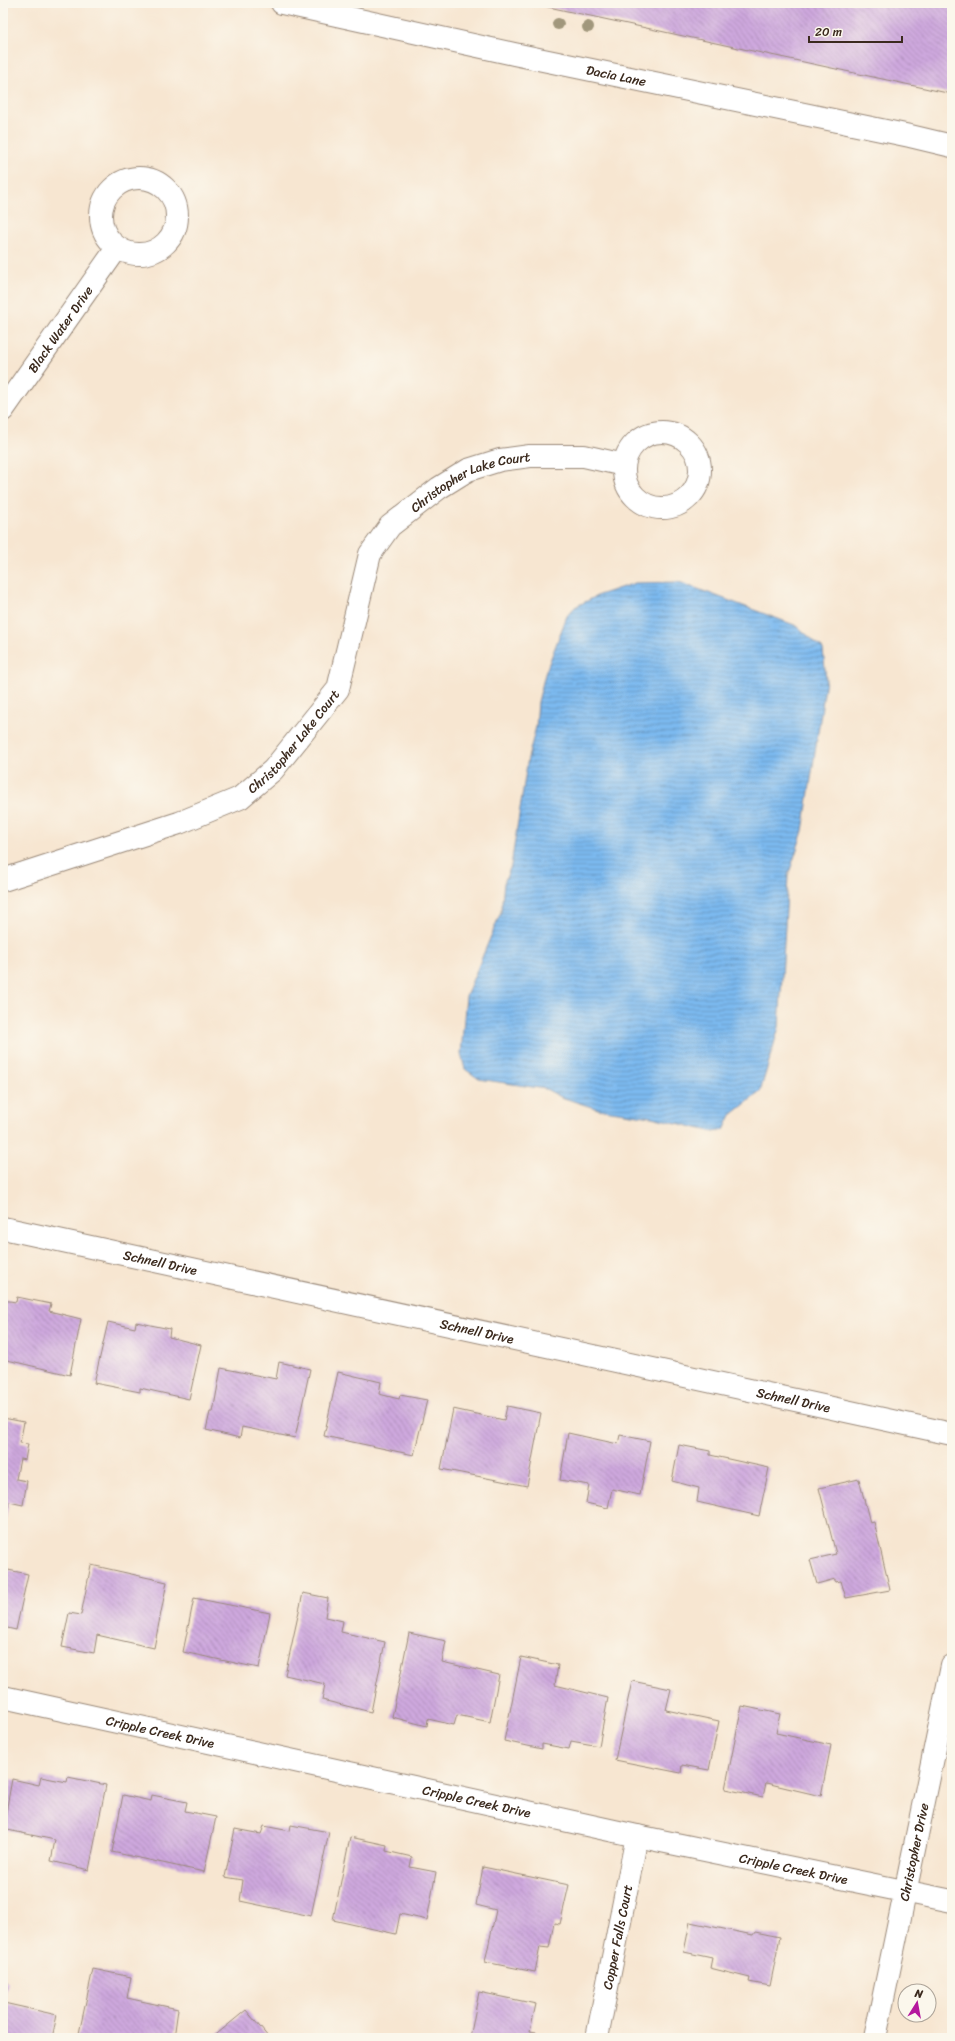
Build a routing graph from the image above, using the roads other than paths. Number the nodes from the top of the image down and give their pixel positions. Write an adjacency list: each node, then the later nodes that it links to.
1 (282, 3): 2 (street, Dacia Lane)
2 (952, 146)
3 (117, 248): 4 (street, Black Water Drive)
4 (3, 410)
5 (624, 465): 6 (street, Christopher Lake Court)
6 (3, 880)
7 (3, 1228): 8 (street, Schnell Drive)
8 (952, 1434)
9 (952, 1666): 12 (street, Christopher Drive)
10 (3, 1697): 11 (street, Cripple Creek Drive)
11 (637, 1836): 12 (street, Cripple Creek Drive); 14 (street, Copper Falls Court)
12 (904, 1891): 13 (street, Cripple Creek Drive); 15 (street, Christopher Drive)
13 (952, 1901)
14 (597, 2038)
15 (875, 2038)

